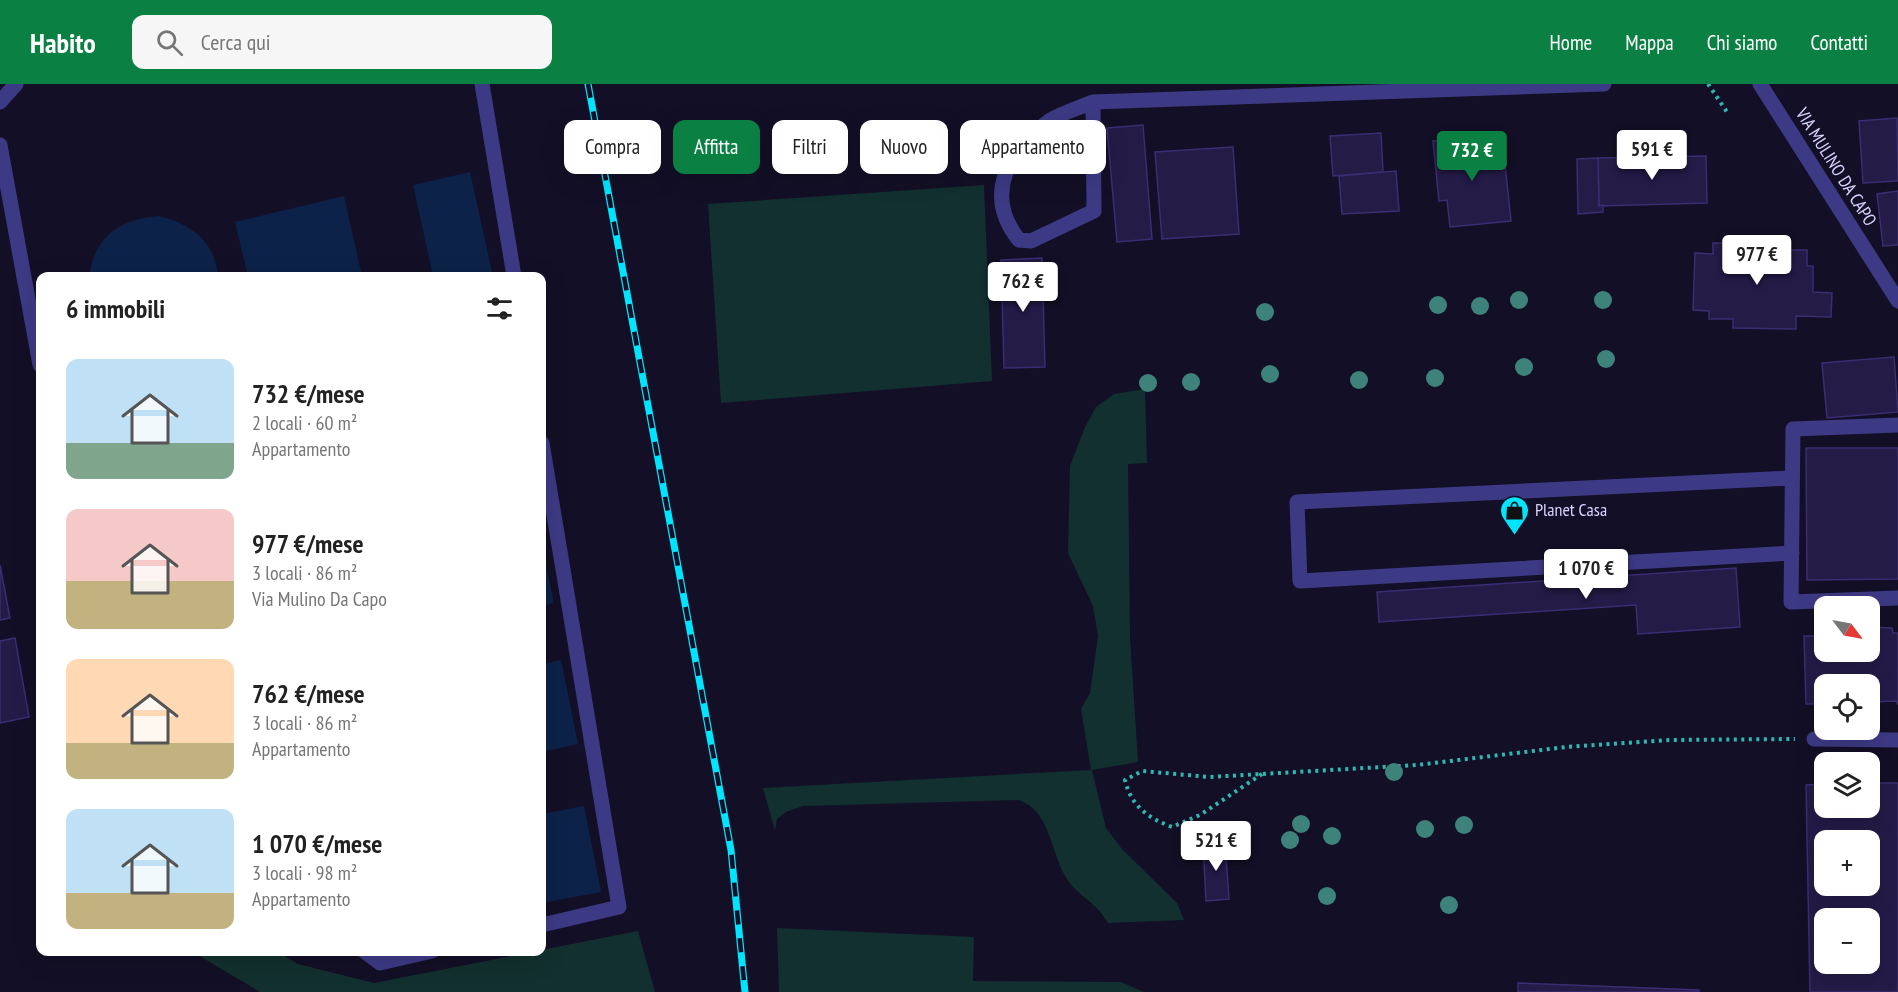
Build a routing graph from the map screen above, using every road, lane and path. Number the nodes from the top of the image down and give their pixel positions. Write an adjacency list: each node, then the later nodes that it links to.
1 (16, 84): 6 (street)
2 (482, 84): 10 (street)
3 (1604, 84): 7 (street)
4 (1708, 84): 8 (path)
5 (1760, 84): 11 (street, VIA MULINO DA CAPO)
6 (0, 102)
7 (1093, 102): 7 (street)
8 (1727, 112)
9 (0, 145): 12 (street)
10 (513, 272)
11 (1898, 301)
12 (36, 343)
13 (1898, 425): 15 (street)
14 (546, 467): 22 (street)
15 (1792, 478): 16 (street); 16 (street)
16 (1791, 553): 17 (street)
17 (1898, 598)
18 (1814, 739): 21 (path)
19 (1880, 740): 20 (street)
20 (1898, 740)
21 (1262, 774): 21 (path)
22 (546, 925)
23 (371, 956): 24 (street)
24 (410, 956)

